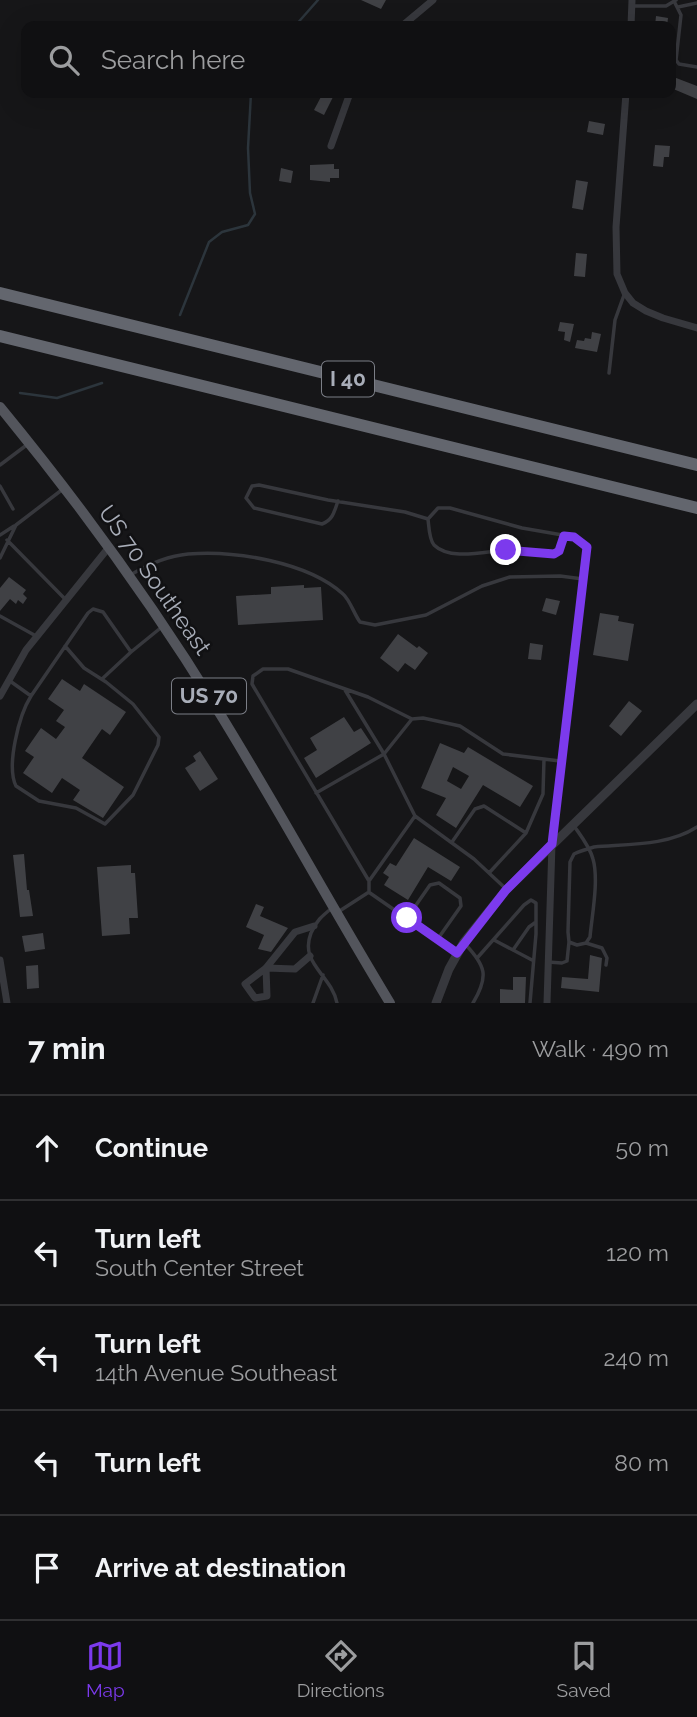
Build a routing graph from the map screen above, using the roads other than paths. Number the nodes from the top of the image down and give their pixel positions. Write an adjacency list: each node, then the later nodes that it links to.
1 (433, 0): 5 (street)
2 (632, 3): 3 (lane); 6 (street)
3 (677, 3): 4 (lane); 7 (lane)
4 (697, 4)
5 (408, 21)
6 (631, 21)
7 (697, 67)
8 (348, 98): 10 (street)
9 (626, 98): 12 (street)
10 (331, 146)
11 (0, 293): 19 (highway, I 40)
12 (625, 293): 13 (street); 15 (lane)
13 (697, 328)
14 (0, 336): 23 (highway, I 40)
15 (609, 373)
16 (0, 407): 17 (main road, US 70 Southeast / US 70)
17 (30, 443): 18 (lane); 21 (main road, US 70 Southeast / US 70)
18 (0, 465)
19 (697, 465)
20 (0, 486): 24 (lane)
21 (65, 488): 26 (lane); 30 (main road, US 70 Southeast / US 70)
22 (338, 501): 22 (lane); 25 (lane)
23 (697, 508)
24 (13, 509)
25 (428, 519): 28 (lane); 28 (lane)
26 (16, 525): 27 (lane); 29 (lane)
27 (0, 535)
28 (564, 536): 31 (lane)
29 (8, 540): 32 (lane); 35 (lane)
30 (109, 547): 33 (main road, US 70 Southeast / US 70); 35 (street)
31 (587, 547): 34 (street)
32 (0, 558)
33 (129, 575): 34 (lane); 37 (main road, US 70 Southeast / US 70)
34 (585, 579): 50 (street)
35 (66, 600): 38 (street)
36 (0, 617): 38 (lane)
37 (163, 626): 40 (lane); 63 (main road, US 70 Southeast / US 70)
38 (36, 636): 42 (street)
39 (65, 646): 40 (lane); 41 (lane); 45 (lane)
40 (131, 652): 41 (lane)
41 (102, 679): 45 (lane)
42 (8, 680): 44 (street); 45 (lane)
43 (344, 688): 47 (lane); 48 (lane); 51 (lane)
44 (0, 696)
45 (30, 696)
46 (697, 704): 53 (street)
47 (412, 719): 48 (lane); 49 (lane)
48 (384, 754): 51 (lane); 52 (lane)
49 (544, 759): 50 (lane); 55 (lane)
50 (562, 761): 57 (street)
51 (316, 793): 60 (lane)
52 (415, 816): 56 (lane); 60 (lane)
53 (572, 824): 57 (street); 58 (lane)
54 (697, 827): 58 (lane)
55 (526, 833): 56 (lane); 59 (lane)
56 (452, 842): 59 (lane)
57 (552, 844): 61 (street); 78 (street)
58 (588, 848): 70 (lane); 71 (lane)
59 (489, 873): 61 (lane)
60 (369, 881): 62 (lane)
61 (506, 890): 69 (street)
62 (369, 892): 63 (lane); 64 (lane)
63 (335, 910): 66 (lane); 84 (main road, US 70 Southeast / US 70)
64 (407, 918): 67 (lane); 67 (lane)
65 (536, 922): 68 (lane); 72 (lane); 77 (lane)
66 (314, 926): 74 (lane); 74 (street)
67 (437, 940): 73 (lane)
68 (494, 940): 72 (lane); 75 (lane)
69 (464, 942): 73 (street); 75 (lane)
70 (569, 942): 71 (lane); 78 (lane)
71 (586, 943): 79 (lane)
72 (512, 951): 77 (lane)
73 (457, 953): 85 (street)
74 (310, 956): 80 (lane)
75 (478, 957): 86 (lane)
76 (0, 960): 81 (street)
77 (532, 960): 87 (lane)
78 (548, 962): 88 (street)
79 (606, 965)
80 (323, 975): 82 (lane); 83 (lane)
81 (7, 1003)
82 (313, 1003)
83 (337, 1003)
84 (390, 1003)
85 (436, 1003)
86 (473, 1003)
87 (530, 1003)
88 (547, 1003)

